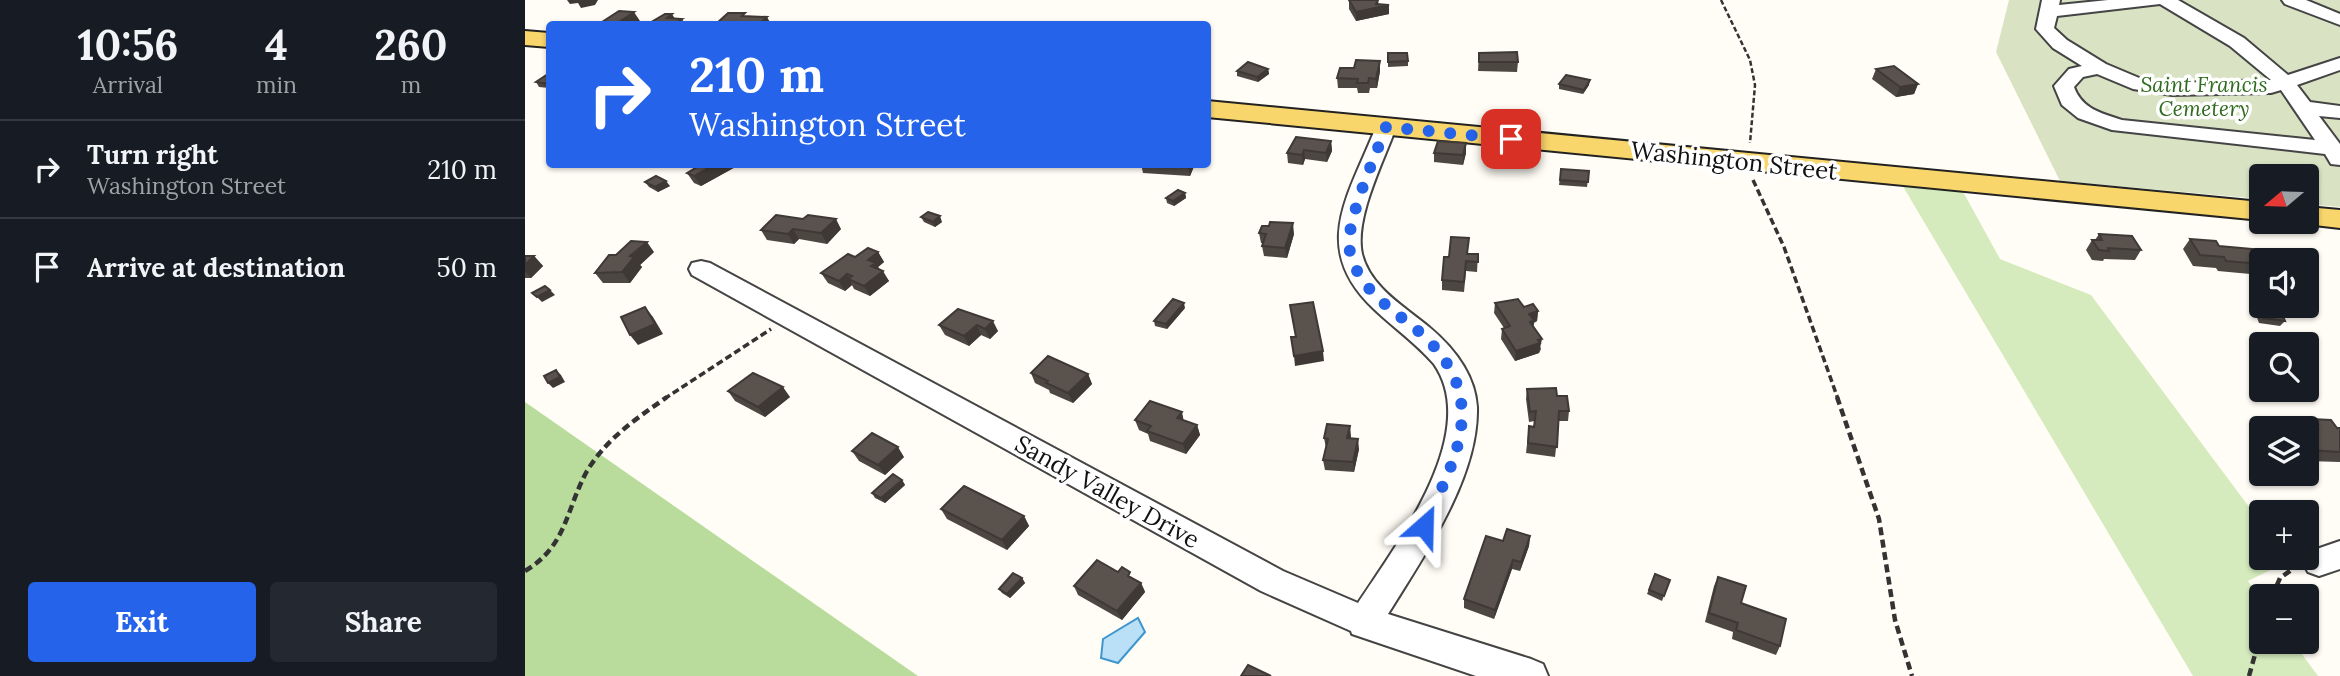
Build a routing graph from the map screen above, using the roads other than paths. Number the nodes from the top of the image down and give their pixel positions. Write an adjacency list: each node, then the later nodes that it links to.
1 (2156, 0): 4 (lane)
2 (2165, 0): 10 (street)
3 (2291, 0): 5 (street)
4 (2050, 6): 9 (street)
5 (2340, 20)
6 (525, 38): 7 (main road)
7 (546, 40)
8 (2340, 64): 10 (street)
9 (2099, 68): 10 (street); 15 (street)
10 (2287, 84): 11 (street)
11 (2306, 108): 13 (street); 15 (street)
12 (1211, 109): 14 (main road, Washington Street)
13 (2340, 112)
14 (1386, 127): 16 (main road, Washington Street); 20 (street)
15 (2337, 155)
16 (2249, 210)
17 (2319, 217): 18 (main road)
18 (2340, 219)
19 (701, 269): 20 (street, Sandy Valley Drive)
20 (1364, 622): 21 (street, Sandy Valley Drive)
21 (1531, 676)

